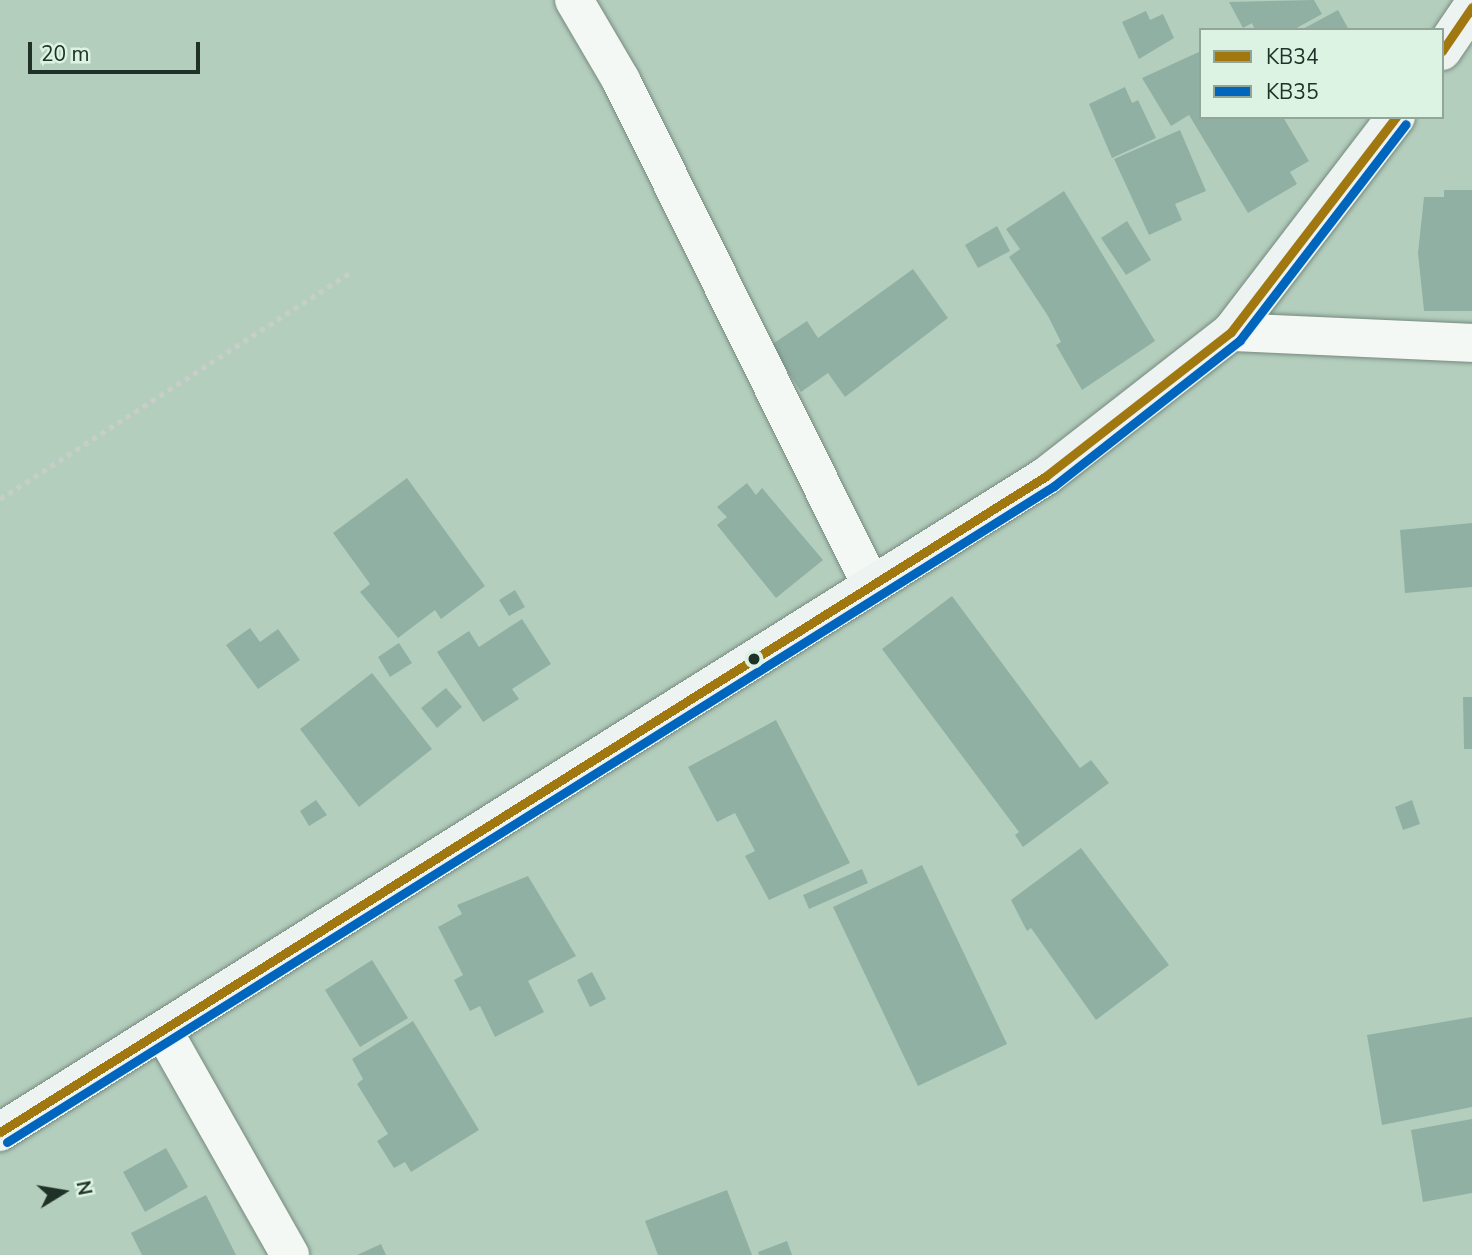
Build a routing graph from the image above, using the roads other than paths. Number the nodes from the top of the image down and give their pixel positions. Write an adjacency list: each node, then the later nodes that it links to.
1 (574, 0): 7 (street)
2 (1472, 8): 3 (street)
3 (1444, 48)
4 (1394, 119): 5 (street)
5 (1231, 332): 6 (street); 7 (street)
6 (1472, 343)
7 (871, 585): 8 (street)
8 (165, 1034): 9 (street); 10 (street)
9 (0, 1132)
10 (290, 1255)

